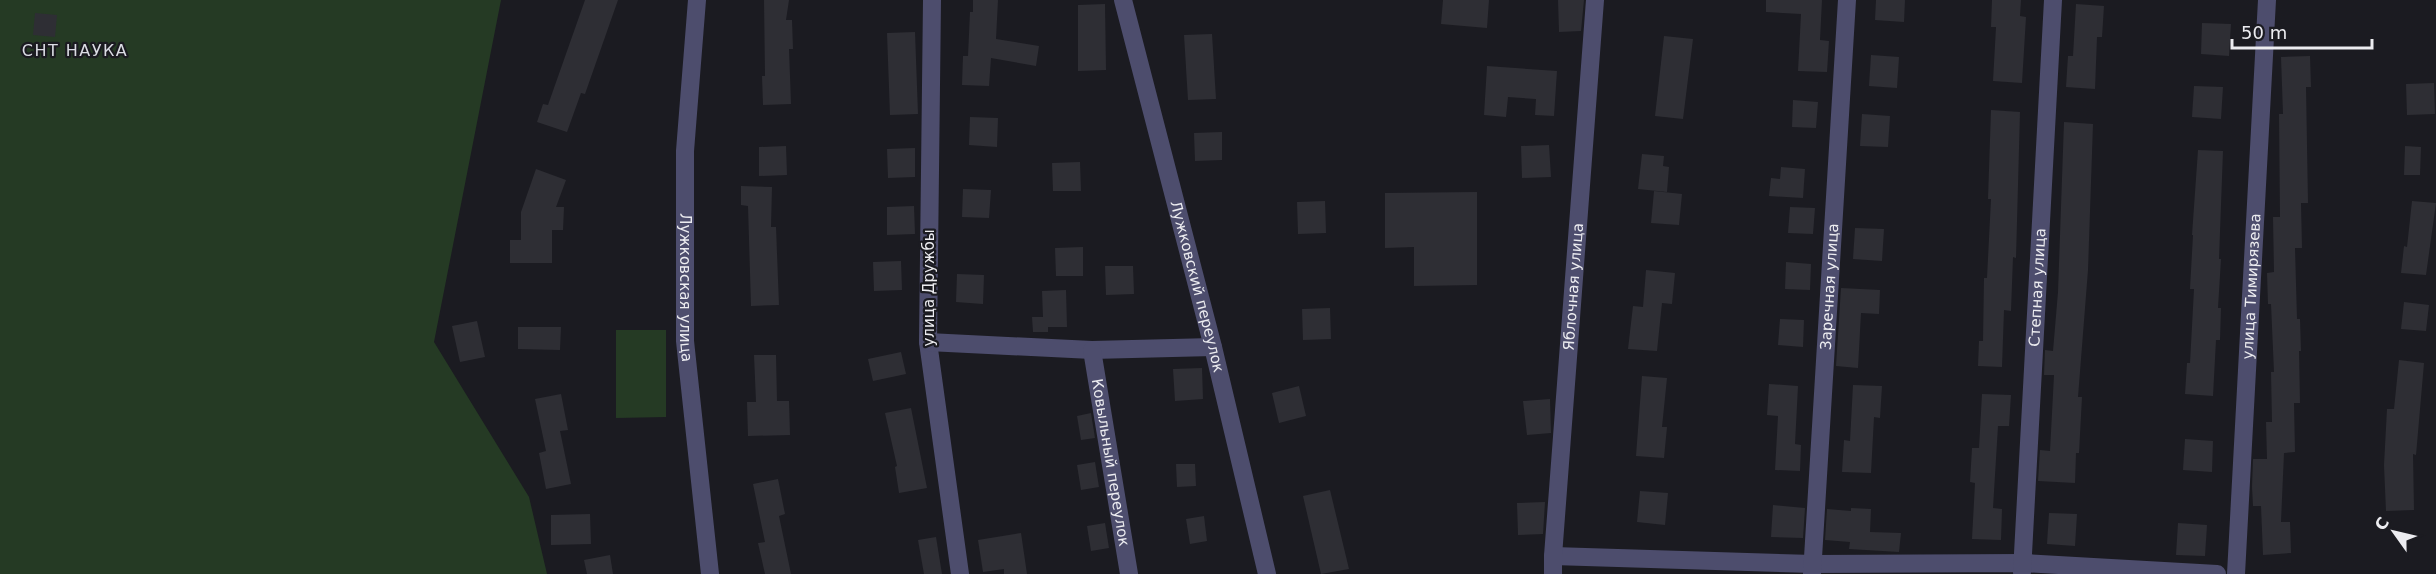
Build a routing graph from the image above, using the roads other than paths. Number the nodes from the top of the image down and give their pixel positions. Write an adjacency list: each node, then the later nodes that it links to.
1 (697, 0): 14 (street, Лужковская улица)
2 (932, 0): 8 (street, улица Дружбы)
3 (1123, 0): 9 (street, Лужковский переулок)
4 (1595, 0): 11 (street, Яблочная улица)
5 (1847, 0): 13 (street, Заречная улица)
6 (2053, 0): 12 (street, Степная улица)
7 (2267, 0): 19 (street, улица Тимирязева)
8 (928, 342): 10 (street); 15 (street, улица Дружбы)
9 (1213, 347): 10 (street); 17 (street, Лужковский переулок)
10 (1092, 350): 16 (street, Ковыльный переулок)
11 (1553, 565): 13 (street)
12 (2022, 568): 13 (street); 18 (street)
13 (1813, 569)
14 (710, 574)
15 (960, 574)
16 (1129, 574)
17 (1267, 574)
18 (2217, 574)
19 (2236, 574)

